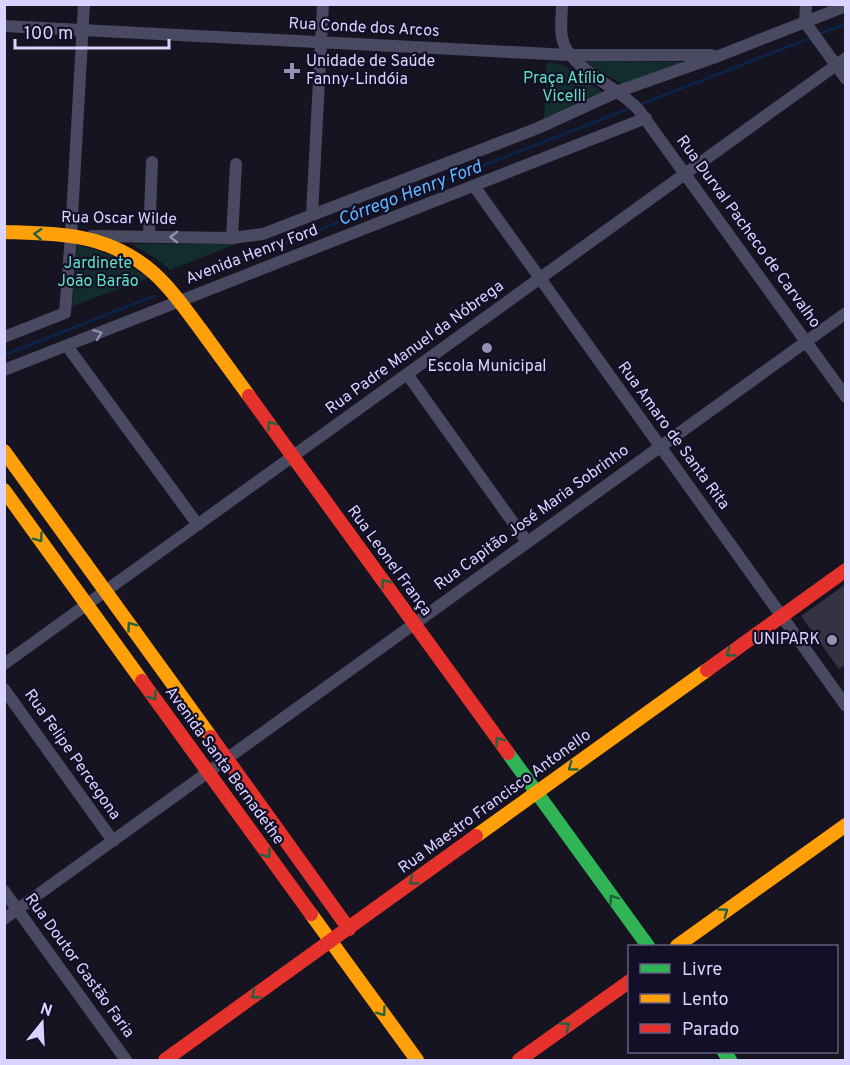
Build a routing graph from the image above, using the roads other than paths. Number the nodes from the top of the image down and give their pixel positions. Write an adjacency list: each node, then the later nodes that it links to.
1 (84, 4): 8 (street)
2 (323, 4): 9 (street)
3 (562, 4): 10 (street)
4 (806, 4): 6 (street)
5 (846, 6): 6 (street, Avenida Henry Ford)
6 (807, 25): 11 (street, Avenida Henry Ford); 12 (street)
7 (4, 26): 8 (street, Rua Conde dos Arcos)
8 (82, 30): 9 (street, Rua Conde dos Arcos); 22 (street)
9 (321, 42): 10 (street, Rua Conde dos Arcos); 20 (street)
10 (569, 55): 11 (street, Rua Conde dos Arcos); 14 (street, Rua Durval Pacheco de Carvalho)
11 (721, 56): 14 (street, Avenida Henry Ford)
12 (841, 62): 13 (street); 18 (street, Rua Padre Manuel da Nóbrega)
13 (846, 79)
14 (618, 91): 15 (street, Rua Durval Pacheco de Carvalho); 20 (street, Avenida Henry Ford)
15 (646, 118): 18 (street, Rua Durval Pacheco de Carvalho); 19 (street, Avenida Henry Ford)
16 (152, 162): 23 (street)
17 (236, 164): 24 (street)
18 (686, 174): 25 (street, Rua Padre Manuel da Nóbrega); 29 (street, Rua Durval Pacheco de Carvalho)
19 (474, 186): 25 (street, Rua Amaro de Santa Rita); 26 (street, Avenida Henry Ford)
20 (312, 215): 24 (street, Avenida Henry Ford)
21 (4, 232): 22 (main road, Rua Oscar Wilde, one-way to 21)
22 (71, 235): 23 (street, Rua Oscar Wilde); 26 (main road, Rua Leonel França); 28 (street)
23 (148, 237): 24 (street, Rua Oscar Wilde, one-way to 23)
24 (232, 238)
25 (540, 278): 32 (street, Rua Padre Manuel da Nóbrega); 34 (street, Rua Amaro de Santa Rita)
26 (181, 301): 30 (street, Avenida Henry Ford, one-way to 26); 36 (main road, Rua Leonel França, one-way to 26)
27 (846, 313): 29 (street, Rua Capitão José Maria Sobrinho)
28 (4, 337)
29 (806, 342): 33 (street, Rua Durval Pacheco de Carvalho); 34 (street, Rua Capitão José Maria Sobrinho)
30 (67, 346): 31 (street, Avenida Henry Ford); 38 (street)
31 (4, 370)
32 (407, 374): 36 (street, Rua Padre Manuel da Nóbrega); 39 (street)
33 (846, 397)
34 (660, 446): 39 (street, Rua Capitão José Maria Sobrinho); 43 (street, Rua Amaro de Santa Rita)
35 (4, 451): 41 (main road, Avenida Santa Bernadethe)
36 (293, 456): 38 (street, Rua Padre Manuel da Nóbrega); 44 (main road, Rua Leonel França, one-way to 36)
37 (7, 500): 42 (main road, Avenida Santa Bernadethe, one-way to 42)
38 (198, 525): 41 (street, Rua Padre Manuel da Nóbrega)
39 (527, 542): 44 (street, Rua Capitão José Maria Sobrinho)
40 (846, 570): 43 (main road, Rua Maestro Francisco Antonello)
41 (106, 591): 42 (street, Rua Padre Manuel da Nóbrega); 48 (main road, Avenida Santa Bernadethe, one-way to 41)
42 (87, 604): 45 (street, Rua Padre Manuel da Nóbrega); 49 (main road, Avenida Santa Bernadethe, one-way to 49)
43 (782, 616): 47 (street, Rua Amaro de Santa Rita); 50 (main road, Rua Maestro Francisco Antonello, one-way to 50)
44 (414, 624): 48 (street, Rua Capitão José Maria Sobrinho); 50 (main road, Rua Leonel França, one-way to 44)
45 (4, 664)
46 (4, 689): 52 (street, Rua Felipe Percegona)
47 (846, 706)
48 (226, 759): 49 (street, Rua Capitão José Maria Sobrinho); 56 (main road, Avenida Santa Bernadethe)
49 (208, 772): 52 (street, Rua Capitão José Maria Sobrinho); 57 (main road, Avenida Santa Bernadethe, one-way to 57)
50 (537, 793): 56 (main road, Rua Maestro Francisco Antonello, one-way to 56); 58 (main road, Rua Leonel França, one-way to 50)
51 (846, 825): 59 (main road, one-way to 51)
52 (112, 841): 54 (street, Rua Capitão José Maria Sobrinho)
53 (4, 891): 54 (street, Rua Doutor Gastão Faria)
54 (18, 909): 55 (street, Rua Capitão José Maria Sobrinho); 61 (street, Rua Doutor Gastão Faria)
55 (4, 919)
56 (349, 928): 57 (main road, Rua Maestro Francisco Antonello)
57 (331, 942): 62 (main road, Rua Maestro Francisco Antonello, one-way to 62); 63 (main road, Avenida Santa Bernadethe, one-way to 63)
58 (647, 945)
59 (678, 945)
60 (628, 982): 64 (main road, one-way to 60)
61 (126, 1060)
62 (165, 1060)
63 (417, 1060)
64 (519, 1060)

